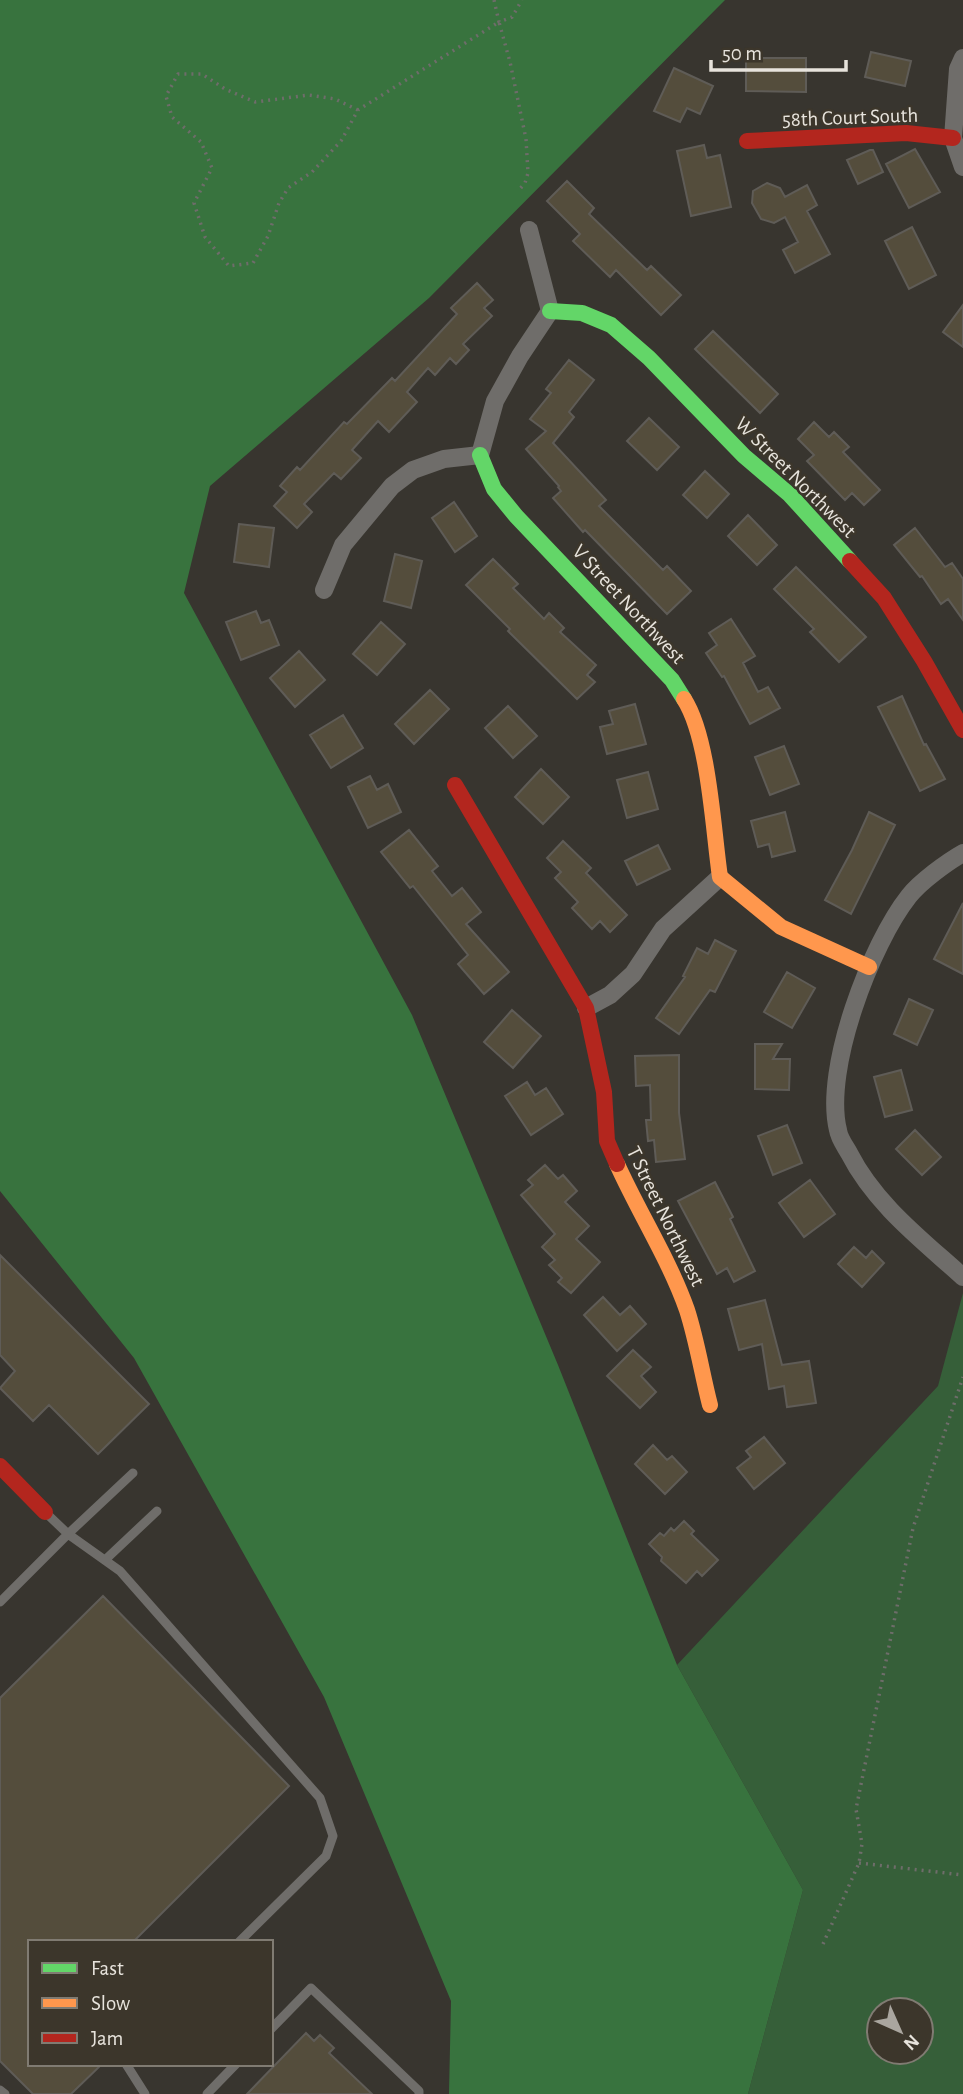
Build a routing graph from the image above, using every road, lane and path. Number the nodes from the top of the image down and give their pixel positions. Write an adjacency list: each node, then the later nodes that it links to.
1 (494, 0): 3 (path)
2 (522, 0): 3 (path)
3 (499, 22): 5 (path); 9 (path)
4 (963, 58): 6 (street)
5 (358, 110): 5 (path)
6 (953, 138): 7 (street, 58th Court South); 8 (street)
7 (747, 141)
8 (963, 167)
9 (519, 190)
10 (529, 230): 11 (street)
11 (550, 311): 12 (street); 14 (street, W Street Northwest)
12 (480, 455): 13 (street); 17 (street, V Street Northwest)
13 (324, 590)
14 (963, 730)
15 (455, 785): 19 (street, T Street Northwest)
16 (963, 853): 18 (street)
17 (720, 877): 18 (street); 19 (street)
18 (869, 967): 20 (street)
19 (586, 1008): 22 (street, T Street Northwest)
20 (963, 1277)
21 (963, 1377): 30 (path)
22 (709, 1405)
23 (0, 1466): 25 (street)
24 (133, 1473): 27 (lane)
25 (45, 1511): 27 (lane)
26 (157, 1511): 28 (lane)
27 (68, 1534): 28 (lane); 29 (lane)
28 (105, 1560): 32 (lane)
29 (0, 1602)
30 (859, 1863): 31 (path); 33 (path)
31 (963, 1875)
32 (241, 1940)
33 (822, 1944)
34 (273, 2027): 41 (lane)
35 (126, 2066): 39 (lane)
36 (234, 2066): 40 (lane)
37 (0, 2090): 38 (lane)
38 (5, 2094)
39 (145, 2094)
40 (207, 2094)
41 (419, 2094)

